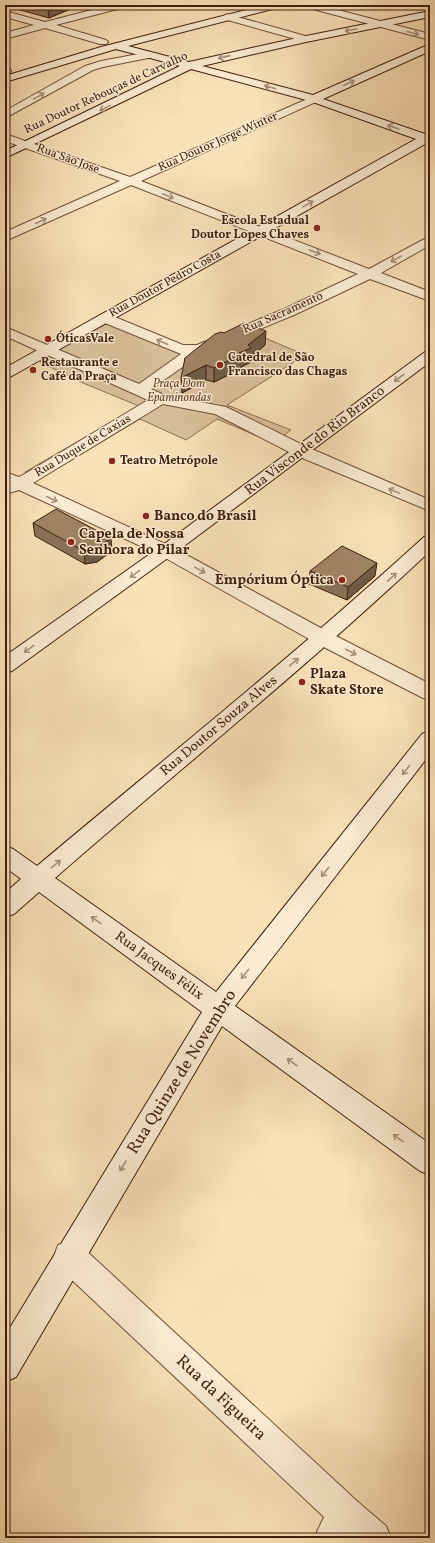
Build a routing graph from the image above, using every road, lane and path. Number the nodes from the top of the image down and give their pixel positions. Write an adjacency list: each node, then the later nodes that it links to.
1 (86, 5): 6 (street)
2 (122, 5): 6 (street)
3 (251, 5): 9 (street)
4 (277, 5): 10 (street)
5 (308, 5): 11 (street)
6 (99, 10): 12 (street)
7 (5, 14): 12 (street)
8 (430, 14): 11 (street, Rua Doutor Rebouças de Carvalho)
9 (216, 17): 10 (street); 16 (street); 17 (street)
10 (227, 18): 15 (street)
11 (378, 24): 14 (street, one-way to 14); 15 (street, Rua Doutor Rebouças de Carvalho, one-way to 15)
12 (45, 25): 13 (street); 16 (street)
13 (5, 36)
14 (430, 37)
15 (306, 39): 20 (street, Rua Doutor Rebouças de Carvalho, one-way to 20)
16 (103, 42): 21 (street)
17 (117, 46): 19 (street); 21 (street)
18 (430, 47): 23 (street, Rua Doutor Jorge Winter, one-way to 18)
19 (149, 55): 20 (street); 24 (street, one-way to 19)
20 (191, 65): 23 (street, one-way to 20); 27 (street, Rua Doutor Rebouças de Carvalho, one-way to 27)
21 (28, 68): 22 (street); 22 (street)
22 (7, 72)
23 (314, 99): 26 (street, one-way to 23); 29 (street, Rua Doutor Jorge Winter)
24 (5, 115)
25 (5, 137): 27 (street, Rua São José)
26 (428, 138): 30 (street, Rua Doutor Pedro Costa, one-way to 26)
27 (27, 144): 28 (street, Rua Doutor Rebouças de Carvalho); 29 (street, Rua São José)
28 (5, 155)
29 (131, 181): 30 (street, Rua São José, one-way to 30); 31 (street, Rua Doutor Jorge Winter, one-way to 29)
30 (258, 232): 33 (street, Rua São José, one-way to 33); 35 (street, Rua Doutor Pedro Costa)
31 (5, 237)
32 (430, 240): 33 (street, Rua Sacramento, one-way to 33)
33 (371, 273): 34 (street, Rua São José); 37 (street, Rua Sacramento)
34 (430, 297)
35 (105, 318): 37 (street, one-way to 35); 38 (street, Rua Doutor Pedro Costa)
36 (5, 331): 38 (street)
37 (199, 349): 41 (street, Rua Sacramento)
38 (47, 350): 40 (street, Rua Doutor Pedro Costa); 41 (street)
39 (430, 355): 43 (street, Rua Visconde do Rio Branco, one-way to 43)
40 (5, 374)
41 (140, 390): 42 (street)
42 (160, 399): 43 (street); 44 (street, Rua Duque de Caxias)
43 (301, 451): 45 (street, one-way to 43); 47 (street, Rua Visconde do Rio Branco)
44 (9, 484): 47 (street, one-way to 47)
45 (430, 506)
46 (430, 541): 48 (street, Rua Doutor Souza Alves, one-way to 46)
47 (166, 551): 48 (street, one-way to 48); 49 (street, Rua Visconde do Rio Branco, one-way to 49)
48 (323, 638): 50 (street, one-way to 50); 53 (street, Rua Doutor Souza Alves, one-way to 48)
49 (5, 666)
50 (430, 693)
51 (430, 739): 55 (street, Rua Quinze de Novembro, one-way to 55)
52 (5, 855): 53 (street, Rua Jacques Félix)
53 (39, 878): 54 (street, Rua Doutor Souza Alves); 55 (street, Rua Jacques Félix, one-way to 53)
54 (5, 908)
55 (218, 1009): 56 (street, Rua Jacques Félix, one-way to 55); 57 (street, Rua Quinze de Novembro, one-way to 57)
56 (430, 1160)
57 (69, 1256): 58 (street, Rua Quinze de Novembro); 59 (street, Rua da Figueira)
58 (5, 1366)
59 (338, 1526): 60 (street, Rua da Figueira)
60 (374, 1538)

